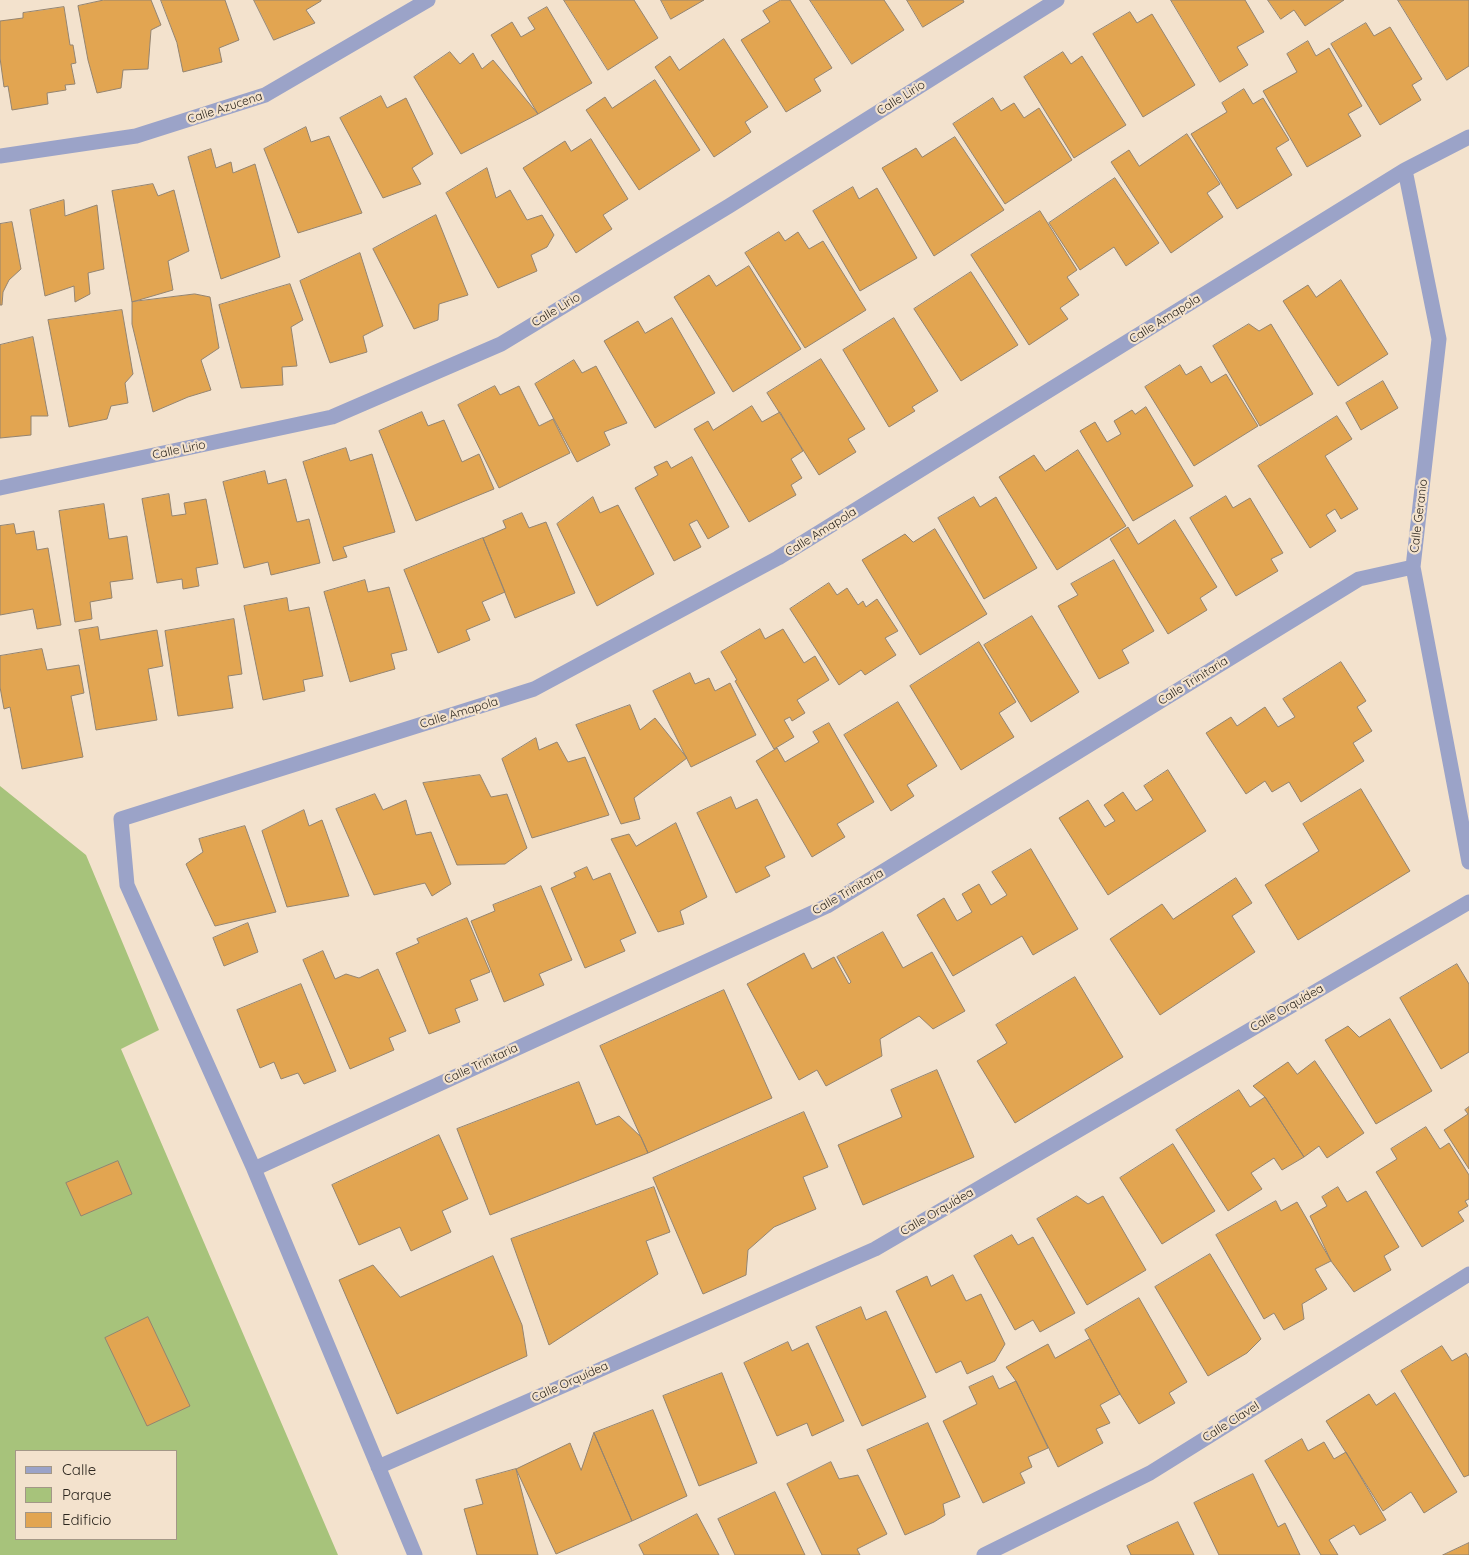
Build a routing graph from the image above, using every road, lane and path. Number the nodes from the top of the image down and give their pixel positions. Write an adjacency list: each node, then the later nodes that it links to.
1 (428, 0): 4 (street, Calle Azucena)
2 (1056, 0): 6 (street, Calle Lirio)
3 (1469, 137): 5 (street, Calle Amapola)
4 (0, 156)
5 (1405, 170): 7 (street, Calle Geranio); 10 (street, Calle Amapola)
6 (0, 488)
7 (1413, 567): 8 (street, Calle Geranio); 10 (street, Calle Trinitaria)
8 (1469, 862)
9 (1469, 902): 12 (street, Calle Orquídea)
10 (254, 1168): 12 (street)
11 (1469, 1274): 14 (street, Calle Clavel)
12 (378, 1467): 13 (street)
13 (415, 1555)
14 (984, 1555)

